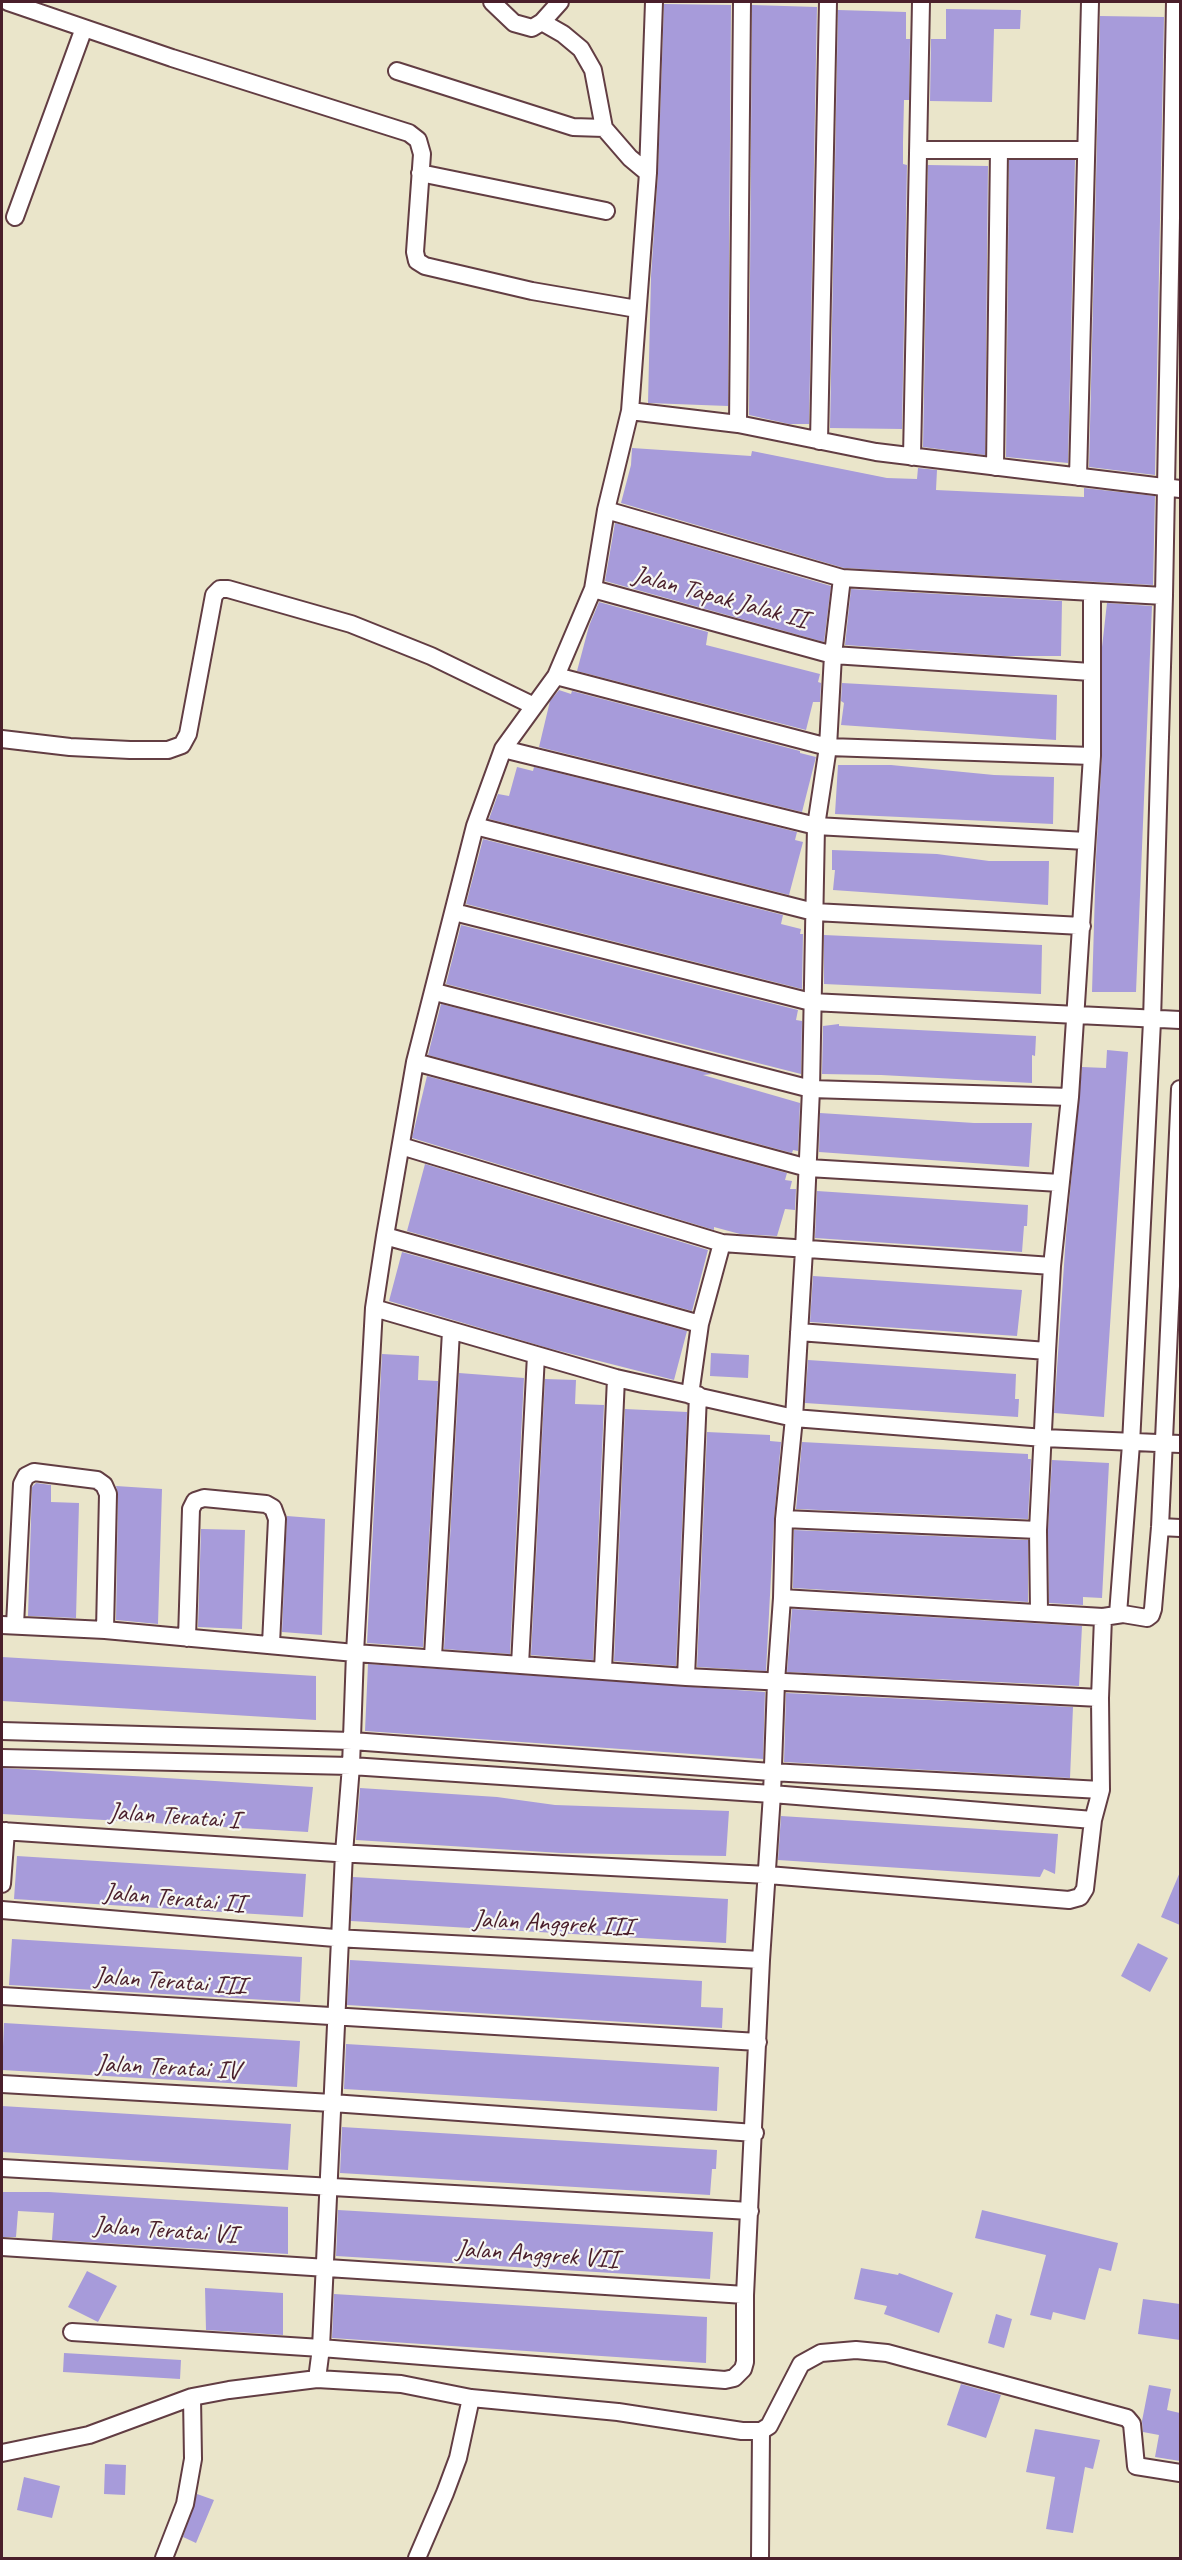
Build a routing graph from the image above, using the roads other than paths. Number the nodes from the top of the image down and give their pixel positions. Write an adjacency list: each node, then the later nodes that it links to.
1 (8, 2): 11 (street)
2 (492, 2): 10 (street)
3 (560, 2): 10 (street)
4 (654, 2): 18 (street)
5 (742, 2): 23 (street)
6 (828, 2): 24 (street)
7 (921, 2): 14 (street)
8 (1090, 2): 16 (street)
9 (1175, 2): 28 (street, Jalan Teratai I)
10 (542, 22): 13 (street)
11 (84, 28): 17 (street); 20 (street)
12 (397, 71): 13 (street)
13 (604, 128): 18 (street)
14 (918, 150): 15 (street); 25 (street)
15 (999, 150): 16 (street); 26 (street)
16 (1086, 150): 27 (street)
17 (420, 173): 19 (street); 21 (street)
18 (648, 173): 21 (street)
19 (606, 211)
20 (15, 217)
21 (637, 309): 22 (street)
22 (630, 411): 23 (street); 29 (street)
23 (738, 424): 24 (street)
24 (819, 441): 25 (street)
25 (912, 457): 26 (street)
26 (995, 467): 27 (street)
27 (1078, 477): 28 (street)
28 (1172, 488): 31 (street, Jalan Teratai I)
29 (606, 510): 30 (street); 32 (street)
30 (842, 578): 33 (street); 34 (street)
31 (1170, 588): 33 (street); 52 (street, Jalan Teratai I)
32 (593, 589): 34 (street, Jalan Tapak Jalak II); 36 (street)
33 (1092, 592): 35 (street)
34 (833, 655): 35 (street, Jalan Tapak Jalak II); 39 (street)
35 (1091, 672): 41 (street)
36 (556, 676): 37 (street); 39 (street)
37 (534, 706): 38 (street); 40 (street)
38 (2, 739)
39 (828, 747): 41 (street); 43 (street)
40 (503, 749): 42 (street); 43 (street)
41 (1092, 756): 44 (street)
42 (475, 826): 45 (street); 46 (street)
43 (816, 826): 44 (street); 46 (street)
44 (1086, 841): 47 (street)
45 (454, 912): 48 (street); 49 (street)
46 (814, 912): 47 (street); 49 (street)
47 (1082, 926): 50 (street)
48 (435, 992): 53 (street); 54 (street)
49 (811, 1002): 50 (street); 54 (street)
50 (1074, 1016): 52 (street); 56 (street)
51 (1180, 1020): 52 (street)
52 (1155, 1021): 75 (street, Jalan Teratai I)
53 (415, 1062): 57 (street); 58 (street)
54 (811, 1089): 56 (street); 58 (street)
55 (1180, 1089): 74 (street)
56 (1070, 1097): 59 (street)
57 (401, 1146): 60 (street); 61 (street)
58 (808, 1168): 59 (street); 62 (street)
59 (1060, 1183): 63 (street)
60 (385, 1236): 64 (street); 65 (street)
61 (722, 1243): 62 (street); 65 (street)
62 (804, 1250): 63 (street); 67 (street)
63 (1052, 1266): 68 (street)
64 (374, 1308): 66 (street); 87 (street)
65 (700, 1324): 71 (street)
66 (451, 1331): 69 (street); 88 (street)
67 (799, 1332): 68 (street); 72 (street)
68 (1047, 1350): 73 (street)
69 (536, 1356): 70 (street); 89 (street)
70 (616, 1378): 71 (street); 90 (street)
71 (694, 1395): 72 (street); 91 (street)
72 (794, 1418): 73 (street); 76 (street)
73 (1044, 1438): 75 (street); 79 (street)
74 (1169, 1443): 75 (street); 77 (street)
75 (1132, 1444): 82 (street, Jalan Teratai I)
76 (783, 1519): 79 (street); 80 (street)
77 (1160, 1527): 78 (street); 82 (street)
78 (1180, 1528)
79 (1038, 1530): 81 (street)
80 (782, 1598): 81 (street); 92 (street)
81 (1039, 1612): 82 (street)
82 (1115, 1615): 93 (street, Jalan Teratai I)
83 (8, 1625): 84 (street); 84 (street)
84 (105, 1630): 85 (street)
85 (187, 1638): 86 (street); 86 (street)
86 (271, 1644): 87 (street)
87 (355, 1653): 88 (street); 95 (street)
88 (433, 1657): 89 (street)
89 (520, 1665): 90 (street)
90 (603, 1670): 91 (street)
91 (686, 1677): 92 (street)
92 (776, 1682): 93 (street); 98 (street)
93 (1100, 1698): 99 (street, Jalan Teratai I)
94 (2, 1731): 95 (street)
95 (352, 1741): 97 (street); 98 (street)
96 (2, 1758): 97 (street)
97 (351, 1766): 100 (street); 103 (street)
98 (771, 1772): 99 (street); 100 (street)
99 (1101, 1790): 101 (street, Jalan Teratai I)
100 (772, 1794): 101 (street); 104 (street)
101 (1093, 1820): 104 (street, Jalan Teratai I)
102 (4, 1831): 103 (street, Jalan Teratai I); 105 (street)
103 (344, 1853): 104 (street, Jalan Teratai I); 107 (street)
104 (768, 1875): 108 (street)
105 (2, 1884)
106 (2, 1910): 107 (street, Jalan Teratai II)
107 (342, 1938): 108 (street, Jalan Anggrek III); 110 (street)
108 (761, 1960): 111 (street)
109 (2, 1996): 110 (street, Jalan Teratai III)
110 (336, 2018): 111 (street, Jalan Teratai III); 113 (street)
111 (758, 2042): 114 (street)
112 (2, 2084): 113 (street, Jalan Teratai IV)
113 (332, 2103): 114 (street, Jalan Teratai IV); 116 (street)
114 (755, 2133): 117 (street)
115 (2, 2168): 116 (street)
116 (328, 2187): 117 (street); 119 (street)
117 (750, 2211): 120 (street)
118 (2, 2247): 119 (street, Jalan Teratai VI)
119 (325, 2267): 120 (street, Jalan Anggrek VII); 122 (street)
120 (746, 2295): 122 (street)
121 (72, 2332): 122 (street)
122 (321, 2348): 123 (street)
123 (317, 2379): 124 (street); 125 (street)
124 (192, 2397): 127 (street); 129 (street)
125 (471, 2398): 126 (street); 130 (street)
126 (761, 2431): 128 (street); 131 (street)
127 (2, 2453)
128 (1180, 2473)
129 (164, 2559)
130 (417, 2559)
131 (760, 2559)

